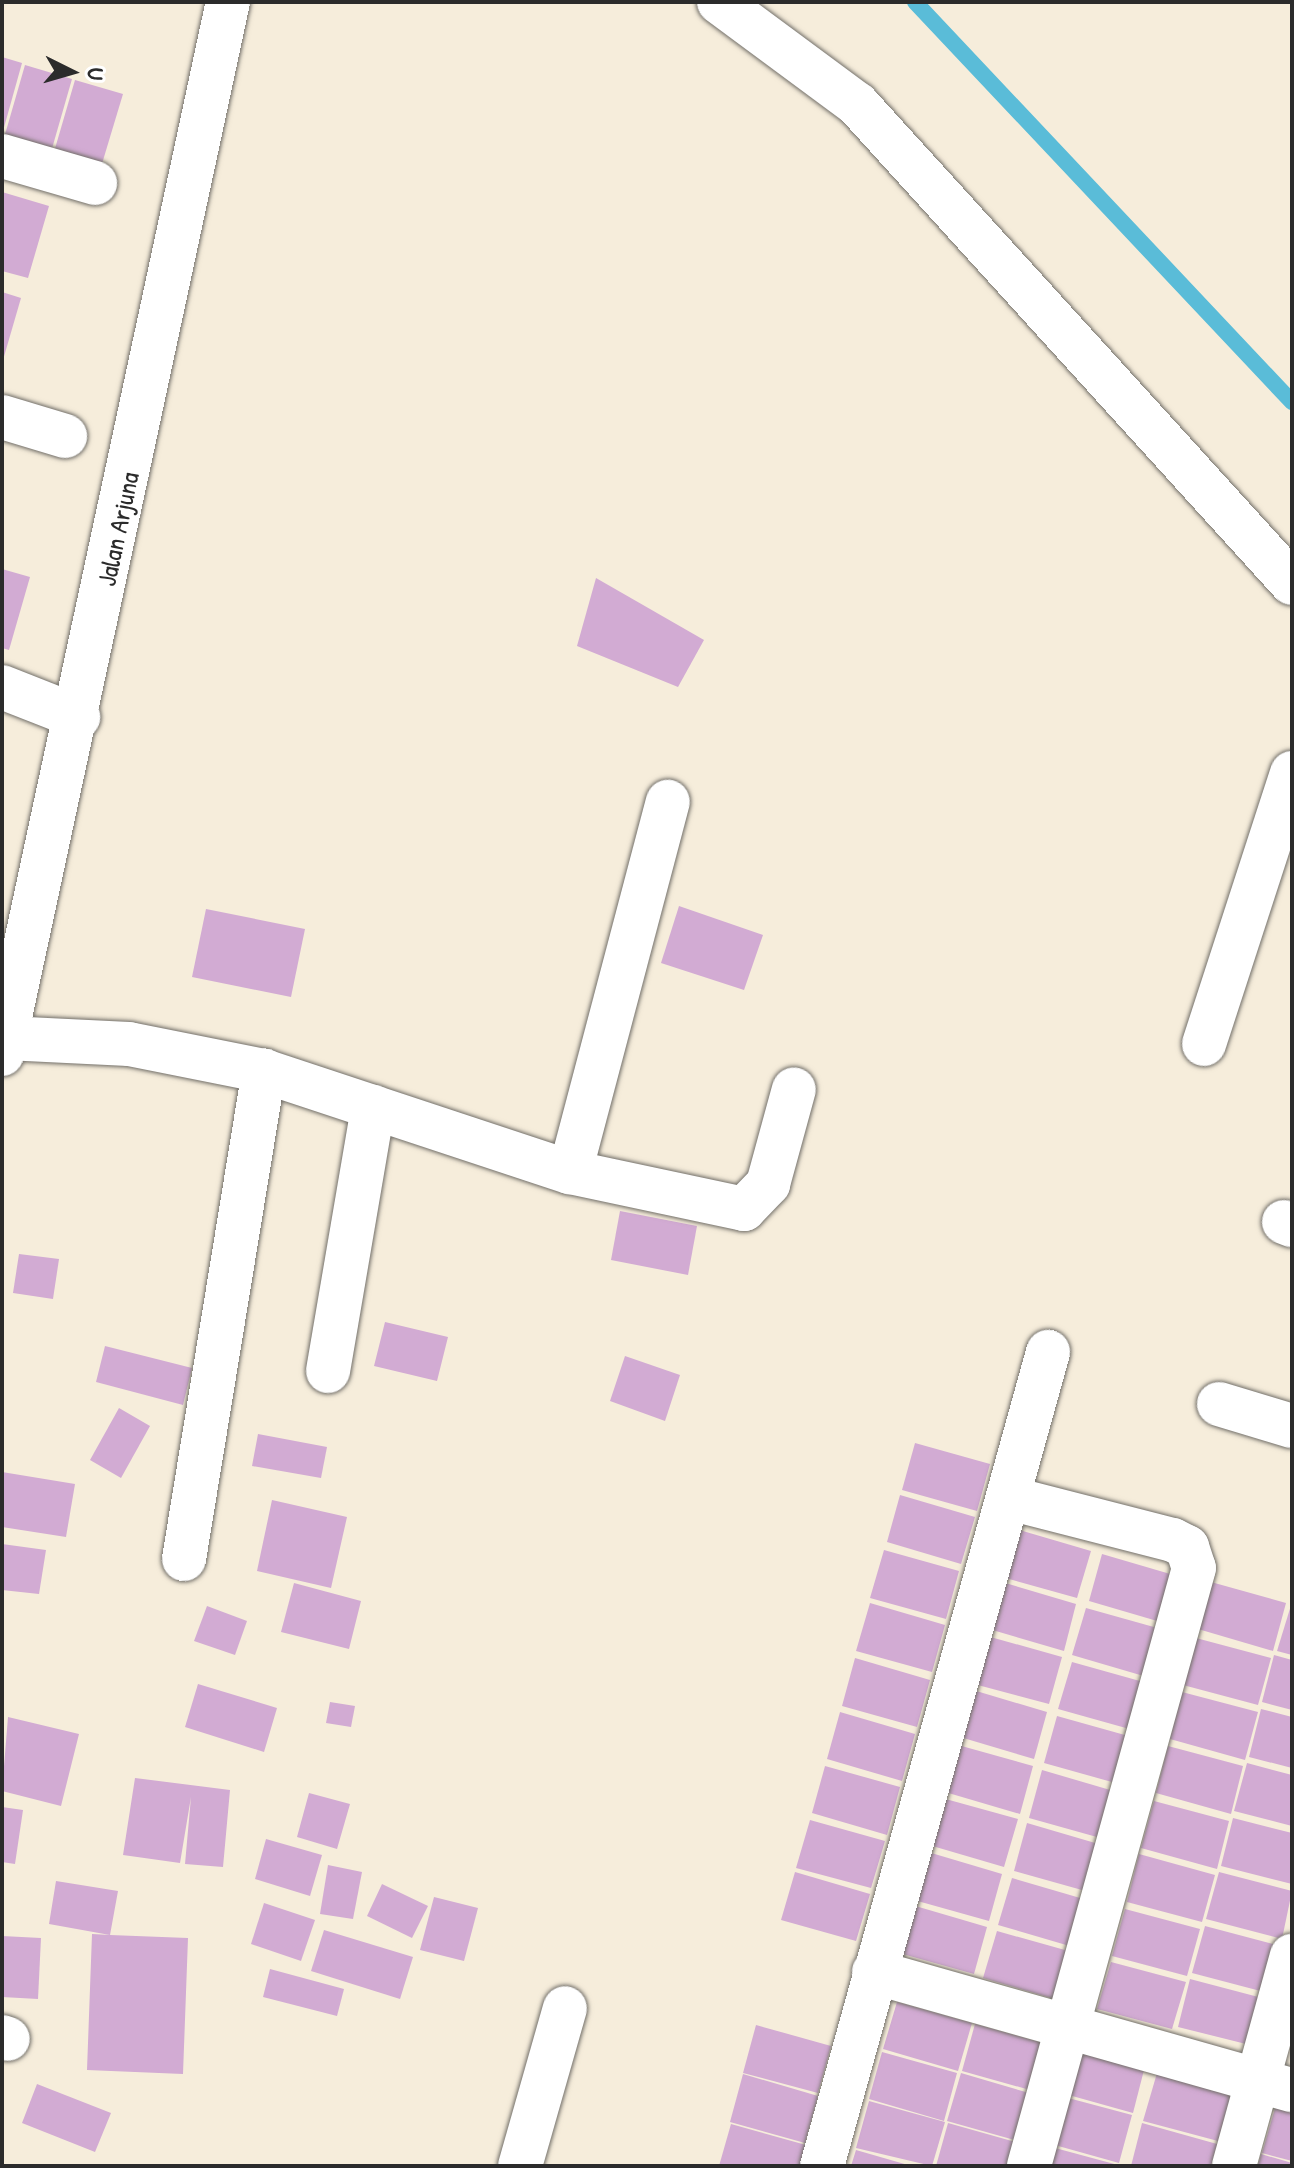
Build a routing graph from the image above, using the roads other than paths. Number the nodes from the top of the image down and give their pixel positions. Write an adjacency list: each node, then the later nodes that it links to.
1 (228, 2): 9 (street, Jalan Arjuna)
2 (719, 2): 7 (street)
3 (2, 156): 4 (street)
4 (95, 183)
5 (2, 417): 6 (street)
6 (65, 436)
7 (1292, 583)
8 (2, 687): 9 (street)
9 (78, 717): 13 (street, Jalan Arjuna)
10 (1292, 773): 12 (street)
11 (668, 802): 17 (street)
12 (1204, 1044)
13 (4, 1046): 14 (street)
14 (264, 1071): 16 (street); 23 (street)
15 (794, 1089): 17 (street)
16 (373, 1107): 17 (street); 19 (street)
17 (570, 1172)
18 (1048, 1352): 22 (street)
19 (328, 1371)
20 (1219, 1404): 21 (street)
21 (1292, 1426)
22 (1009, 1498): 25 (street); 27 (street)
23 (184, 1559)
24 (1292, 1956): 28 (street)
25 (874, 1972): 27 (street); 30 (street)
26 (565, 2008): 29 (street)
27 (1067, 2030): 28 (street); 31 (street)
28 (1275, 2085): 32 (street)
29 (520, 2166)
30 (822, 2166)
31 (1029, 2166)
32 (1234, 2166)

